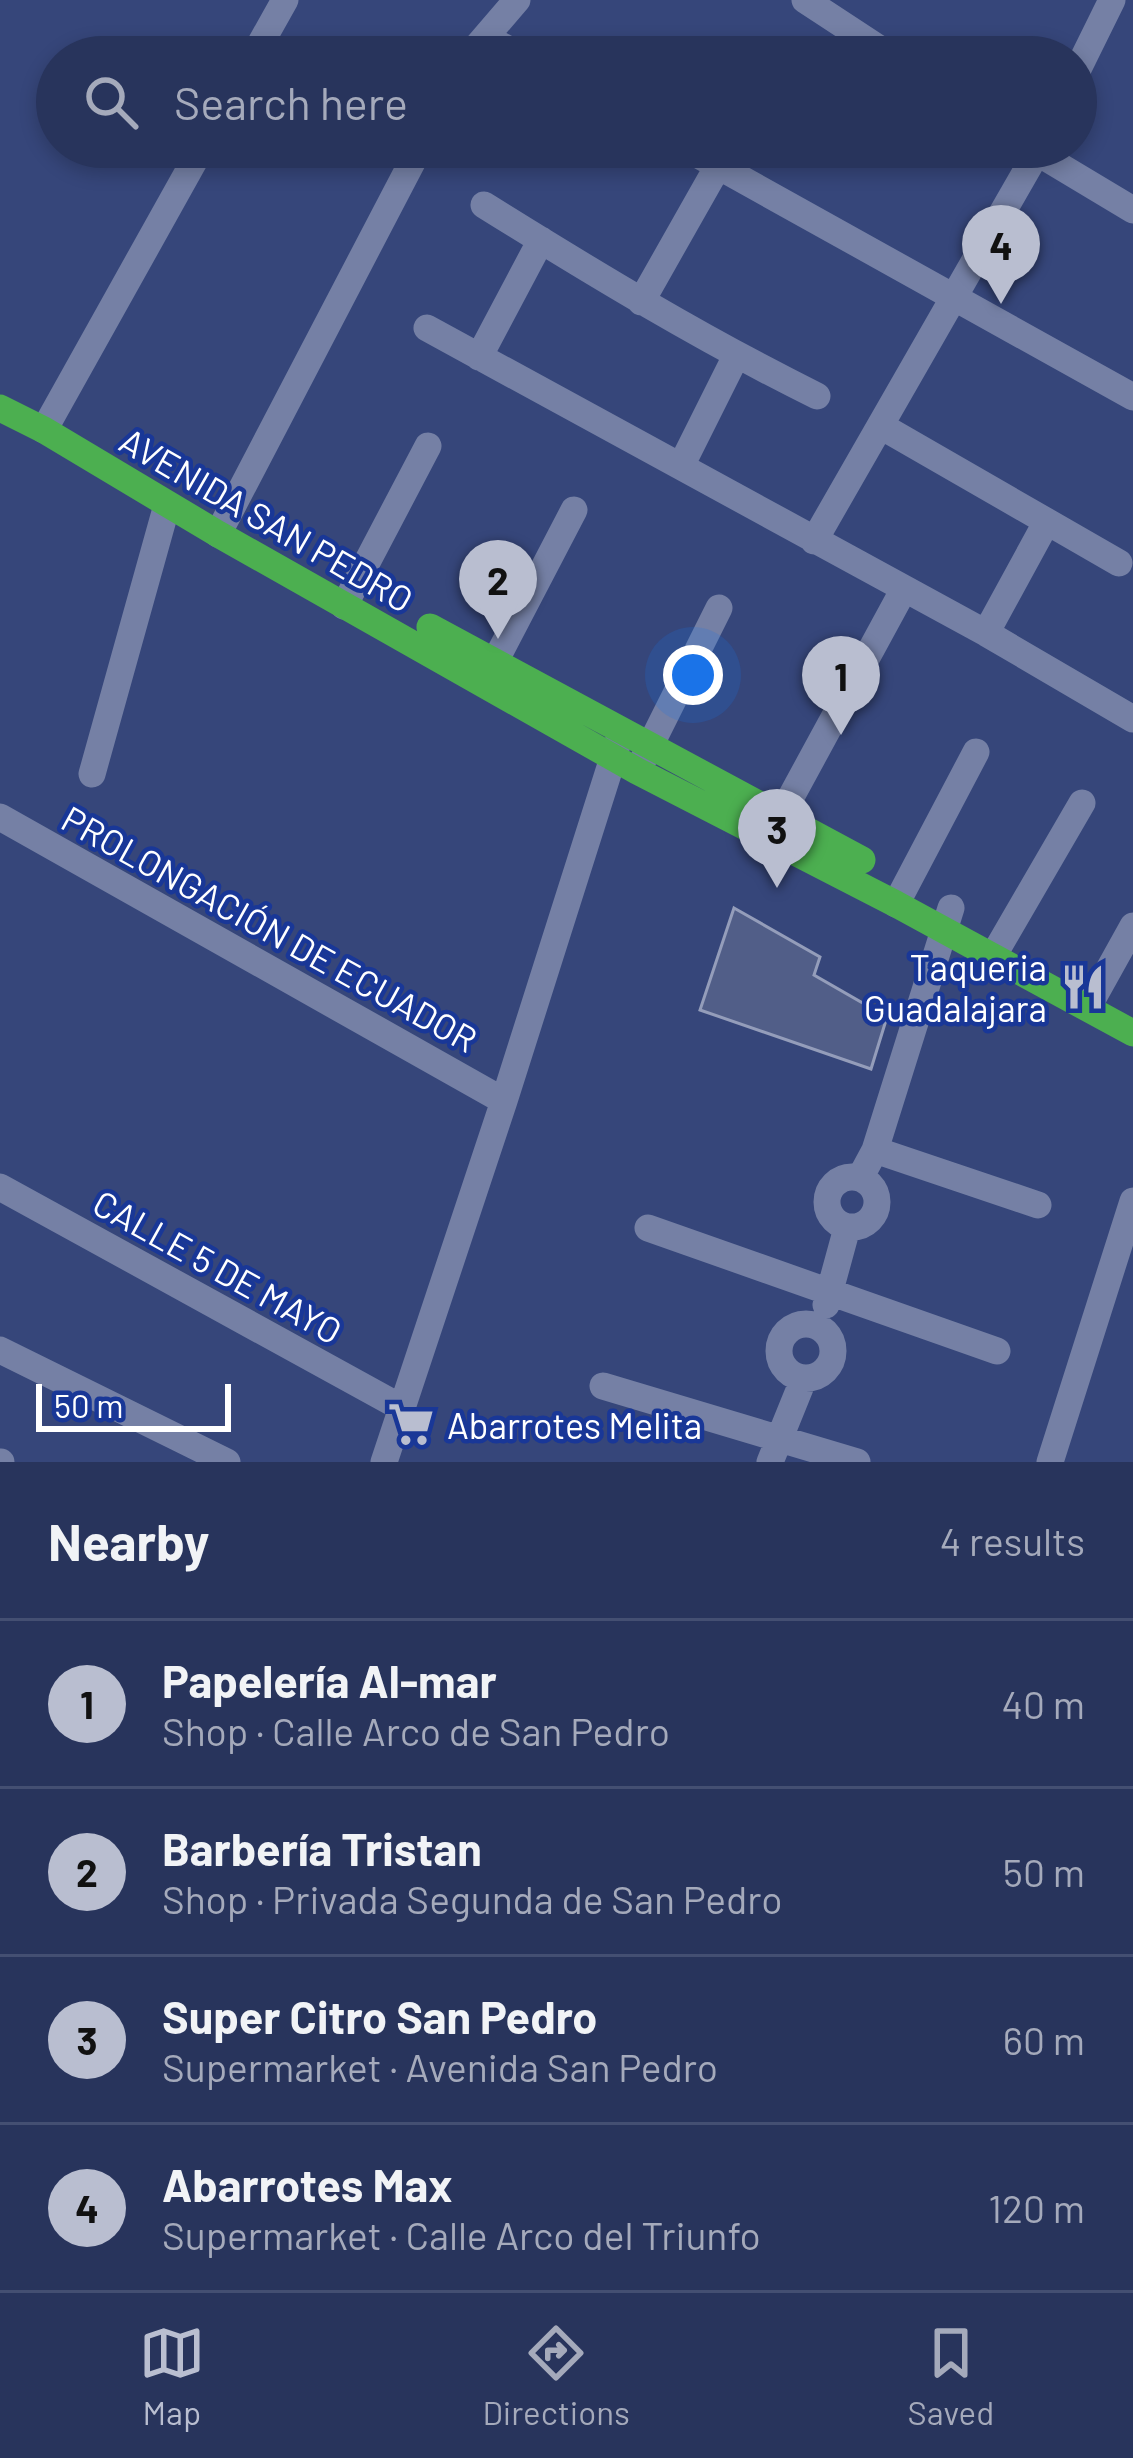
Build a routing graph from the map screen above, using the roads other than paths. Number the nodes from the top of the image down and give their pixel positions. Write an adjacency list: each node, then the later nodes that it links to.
1 (285, 0): 5 (street)
2 (517, 0): 6 (street)
3 (806, 0): 7 (street)
4 (1112, 0): 8 (street)
5 (265, 36)
6 (486, 36)
7 (860, 36)
8 (1094, 36)
9 (190, 168): 27 (street)
10 (409, 168): 34 (street)
11 (717, 168): 19 (street)
12 (722, 168): 18 (street)
13 (1025, 168): 18 (street)
14 (1066, 168): 16 (street)
15 (484, 205): 17 (street)
16 (1133, 210)
17 (541, 240): 19 (street); 22 (street)
18 (955, 296): 25 (street); 28 (street)
19 (641, 302): 21 (street)
20 (428, 328): 22 (street)
21 (736, 356): 24 (street); 30 (street)
22 (479, 358): 30 (street)
23 (0, 386): 27 (main road, AVENIDA SAN PEDRO)
24 (818, 396)
25 (1133, 397)
26 (0, 408): 27 (main road, AVENIDA SAN PEDRO)
27 (49, 422): 31 (main road, AVENIDA SAN PEDRO); 34 (main road, AVENIDA SAN PEDRO)
28 (881, 426): 33 (street); 35 (street)
29 (428, 446): 38 (street)
30 (681, 466): 35 (street)
31 (167, 505): 34 (main road, AVENIDA SAN PEDRO); 47 (street)
32 (574, 510): 41 (street)
33 (1046, 524): 36 (street); 40 (street)
34 (224, 525): 38 (main road, AVENIDA SAN PEDRO)
35 (814, 541): 37 (street)
36 (1119, 563)
37 (904, 589): 40 (street); 50 (street)
38 (349, 597): 41 (main road, AVENIDA SAN PEDRO)
39 (719, 608): 44 (street)
40 (986, 633): 42 (street)
41 (490, 673): 43 (main road, AVENIDA SAN PEDRO); 46 (main road, AVENIDA SAN PEDRO)
42 (1133, 719)
43 (622, 730): 44 (main road, AVENIDA SAN PEDRO); 46 (street)
44 (650, 745): 46 (street); 50 (main road, AVENIDA SAN PEDRO)
45 (976, 752): 51 (street)
46 (624, 764): 50 (main road, AVENIDA SAN PEDRO); 58 (street)
47 (92, 774)
48 (1082, 803): 54 (street)
49 (0, 817): 58 (street, PROLONGACIÓN DE ECUADOR)
50 (775, 827): 51 (main road, AVENIDA SAN PEDRO)
51 (900, 894): 52 (main road, AVENIDA SAN PEDRO)
52 (947, 919): 54 (main road, AVENIDA SAN PEDRO); 59 (street)
53 (1133, 926): 55 (street)
54 (998, 947): 55 (main road, AVENIDA SAN PEDRO)
55 (1093, 999): 56 (main road, AVENIDA SAN PEDRO); 57 (main road, AVENIDA SAN PEDRO)
56 (1133, 1010)
57 (1133, 1034)
58 (504, 1101): 68 (street)
59 (875, 1150): 62 (street); 64 (street)
60 (0, 1187): 68 (street, CALLE 5 DE MAYO)
61 (1133, 1201): 73 (street)
62 (1038, 1205)
63 (648, 1228): 64 (street)
64 (831, 1292): 66 (street); 69 (street)
65 (0, 1350): 70 (street)
66 (997, 1351)
67 (603, 1386): 69 (street)
68 (402, 1408): 71 (street)
69 (775, 1450): 72 (street)
70 (227, 1462)
71 (384, 1462)
72 (857, 1462)
73 (1050, 1462)

